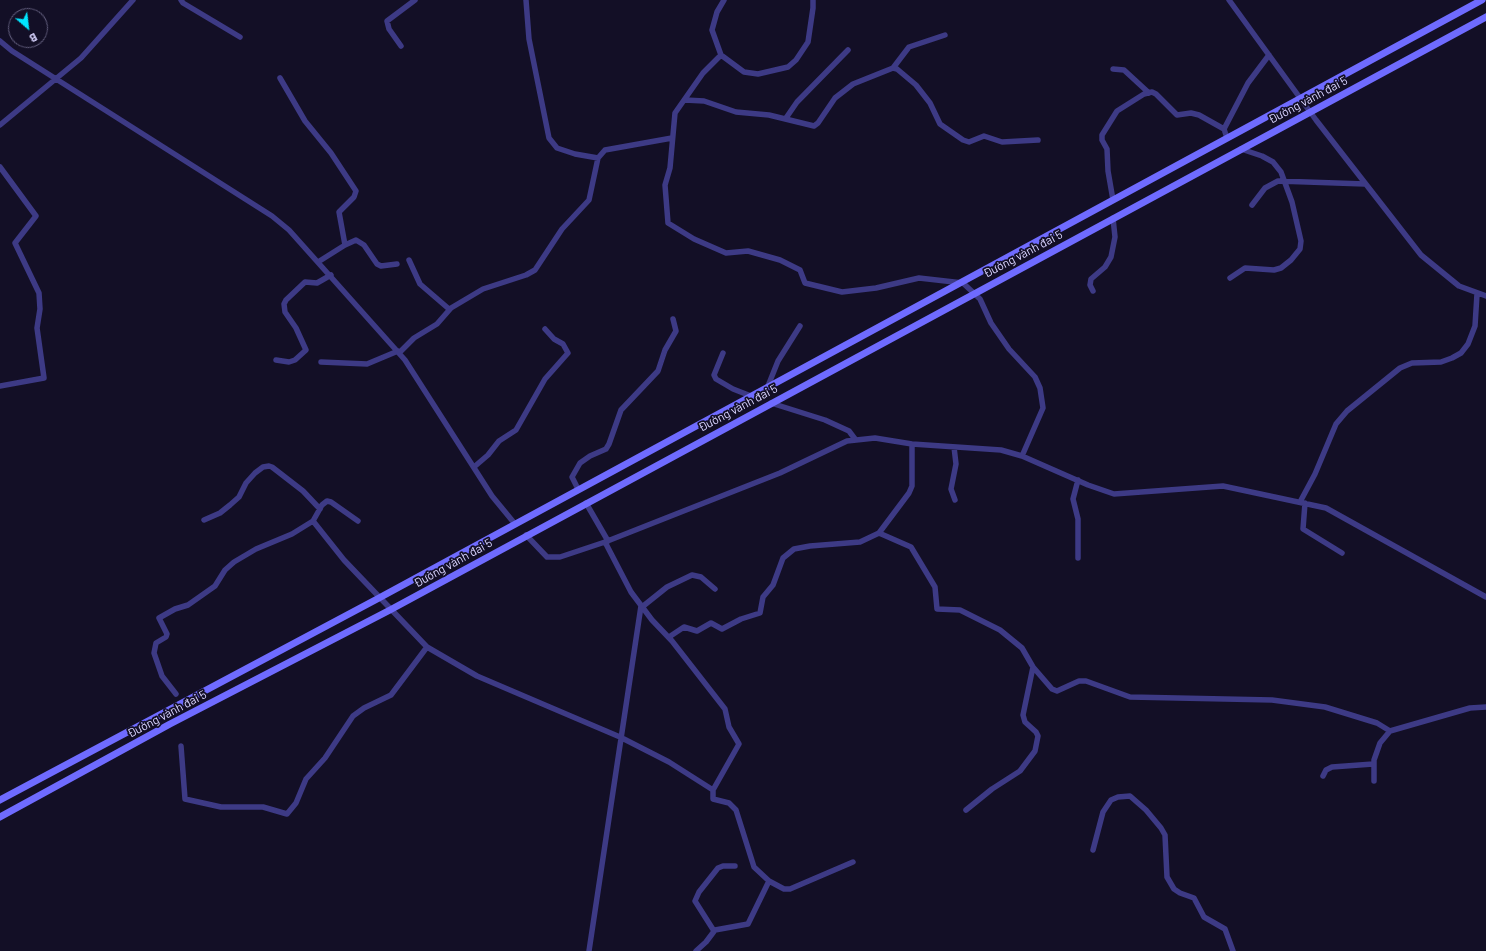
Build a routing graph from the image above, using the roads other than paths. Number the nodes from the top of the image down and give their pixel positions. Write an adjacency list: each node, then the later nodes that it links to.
1 (133, 0): 20 (street)
2 (181, 0): 11 (street)
3 (415, 0): 13 (street)
4 (526, 0): 32 (street)
5 (724, 0): 15 (street)
6 (813, 0): 15 (street)
7 (1229, 0): 16 (street)
8 (1482, 0): 22 (main road, Đường vành đai 5)
9 (1486, 17): 24 (main road, Đường vành đai 5)
10 (945, 35): 17 (street)
11 (240, 37)
12 (0, 41): 20 (street)
13 (400, 46)
14 (848, 50): 25 (street)
15 (721, 55): 23 (street)
16 (1269, 55): 22 (street); 27 (street)
17 (893, 68): 25 (street); 30 (street)
18 (1113, 69): 21 (street)
19 (280, 78): 39 (street)
20 (56, 79): 26 (street); 41 (street)
21 (1149, 93): 27 (street); 36 (street)
22 (1300, 98): 24 (street); 29 (main road, Đường vành đai 5)
23 (684, 100): 25 (street); 28 (street)
24 (1310, 112): 31 (main road, Đường vành đai 5); 35 (street)
25 (786, 118)
26 (0, 124)
27 (1224, 130): 29 (street)
28 (672, 138): 32 (street); 45 (street)
29 (1228, 138): 36 (main road, Đường vành đai 5)
30 (1038, 140)
31 (1241, 149): 34 (street); 38 (main road, Đường vành đai 5)
32 (598, 158): 50 (street)
33 (0, 168): 58 (street)
34 (1284, 182): 35 (street); 37 (street); 44 (street)
35 (1365, 184): 48 (street)
36 (1113, 200): 45 (main road, Đường vành đai 5)
37 (1252, 205)
38 (1113, 218): 46 (street); 47 (main road, Đường vành đai 5)
39 (345, 245): 41 (street); 42 (street)
40 (409, 260): 50 (street)
41 (318, 262): 43 (street)
42 (397, 264)
43 (331, 276): 54 (street); 56 (street)
44 (1230, 278)
45 (961, 282): 47 (street); 59 (main road, Đường vành đai 5)
46 (1093, 292)
47 (974, 293): 61 (main road, Đường vành đai 5); 65 (street)
48 (1477, 294): 49 (street); 70 (street)
49 (1486, 296)
50 (449, 309): 54 (street)
51 (673, 318): 68 (street)
52 (800, 326): 59 (street)
53 (545, 328): 66 (street)
54 (398, 352): 57 (street); 66 (street)
55 (723, 353): 60 (street)
56 (276, 360)
57 (321, 362)
58 (0, 386)
59 (768, 386): 60 (main road, Đường vành đai 5)
60 (751, 396): 68 (main road, Đường vành đai 5)
61 (771, 403): 62 (street); 71 (main road, Đường vành đai 5)
62 (855, 439): 63 (street); 79 (street)
63 (912, 444): 64 (street); 77 (street)
64 (954, 447): 65 (street); 69 (street)
65 (1022, 456): 67 (street)
66 (474, 467): 76 (street)
67 (1078, 480): 70 (street); 81 (street)
68 (578, 489): 76 (main road, Đường vành đai 5)
69 (955, 500)
70 (1302, 502): 80 (street); 83 (street)
71 (586, 503): 78 (main road, Đường vành đai 5); 79 (street)
72 (320, 509): 73 (street); 74 (street); 75 (street)
73 (204, 520)
74 (313, 521): 84 (street); 90 (street)
75 (358, 521)
76 (515, 524): 84 (main road, Đường vành đai 5)
77 (879, 533): 87 (street); 89 (street)
78 (526, 536): 79 (street); 86 (main road, Đường vành đai 5)
79 (606, 542): 85 (street)
80 (1342, 553)
81 (1078, 558)
82 (714, 589): 85 (street)
83 (1486, 597)
84 (379, 598): 86 (street); 92 (main road, Đường vành đai 5)
85 (642, 606): 87 (street); 95 (street)
86 (390, 610): 88 (street); 93 (main road, Đường vành đai 5)
87 (669, 637): 100 (street)
88 (427, 647): 95 (street); 96 (street)
89 (1033, 667): 94 (street); 102 (street)
90 (176, 694)
91 (1486, 707): 94 (street)
92 (164, 712): 93 (main road); 101 (main road, Đường vành đai 5)
93 (170, 724): 103 (main road, Đường vành đai 5)
94 (1390, 730): 97 (street)
95 (620, 737): 100 (street); 109 (street)
96 (181, 746)
97 (1373, 764): 98 (street); 99 (street)
98 (1323, 776)
99 (1374, 780)
100 (714, 790): 107 (street)
101 (0, 800)
102 (966, 810)
103 (0, 817)
104 (1093, 850): 111 (street)
105 (853, 862): 107 (street)
106 (735, 866): 108 (street)
107 (769, 882): 108 (street)
108 (714, 931): 110 (street)
109 (589, 951)
110 (696, 951)
111 (1233, 951)

